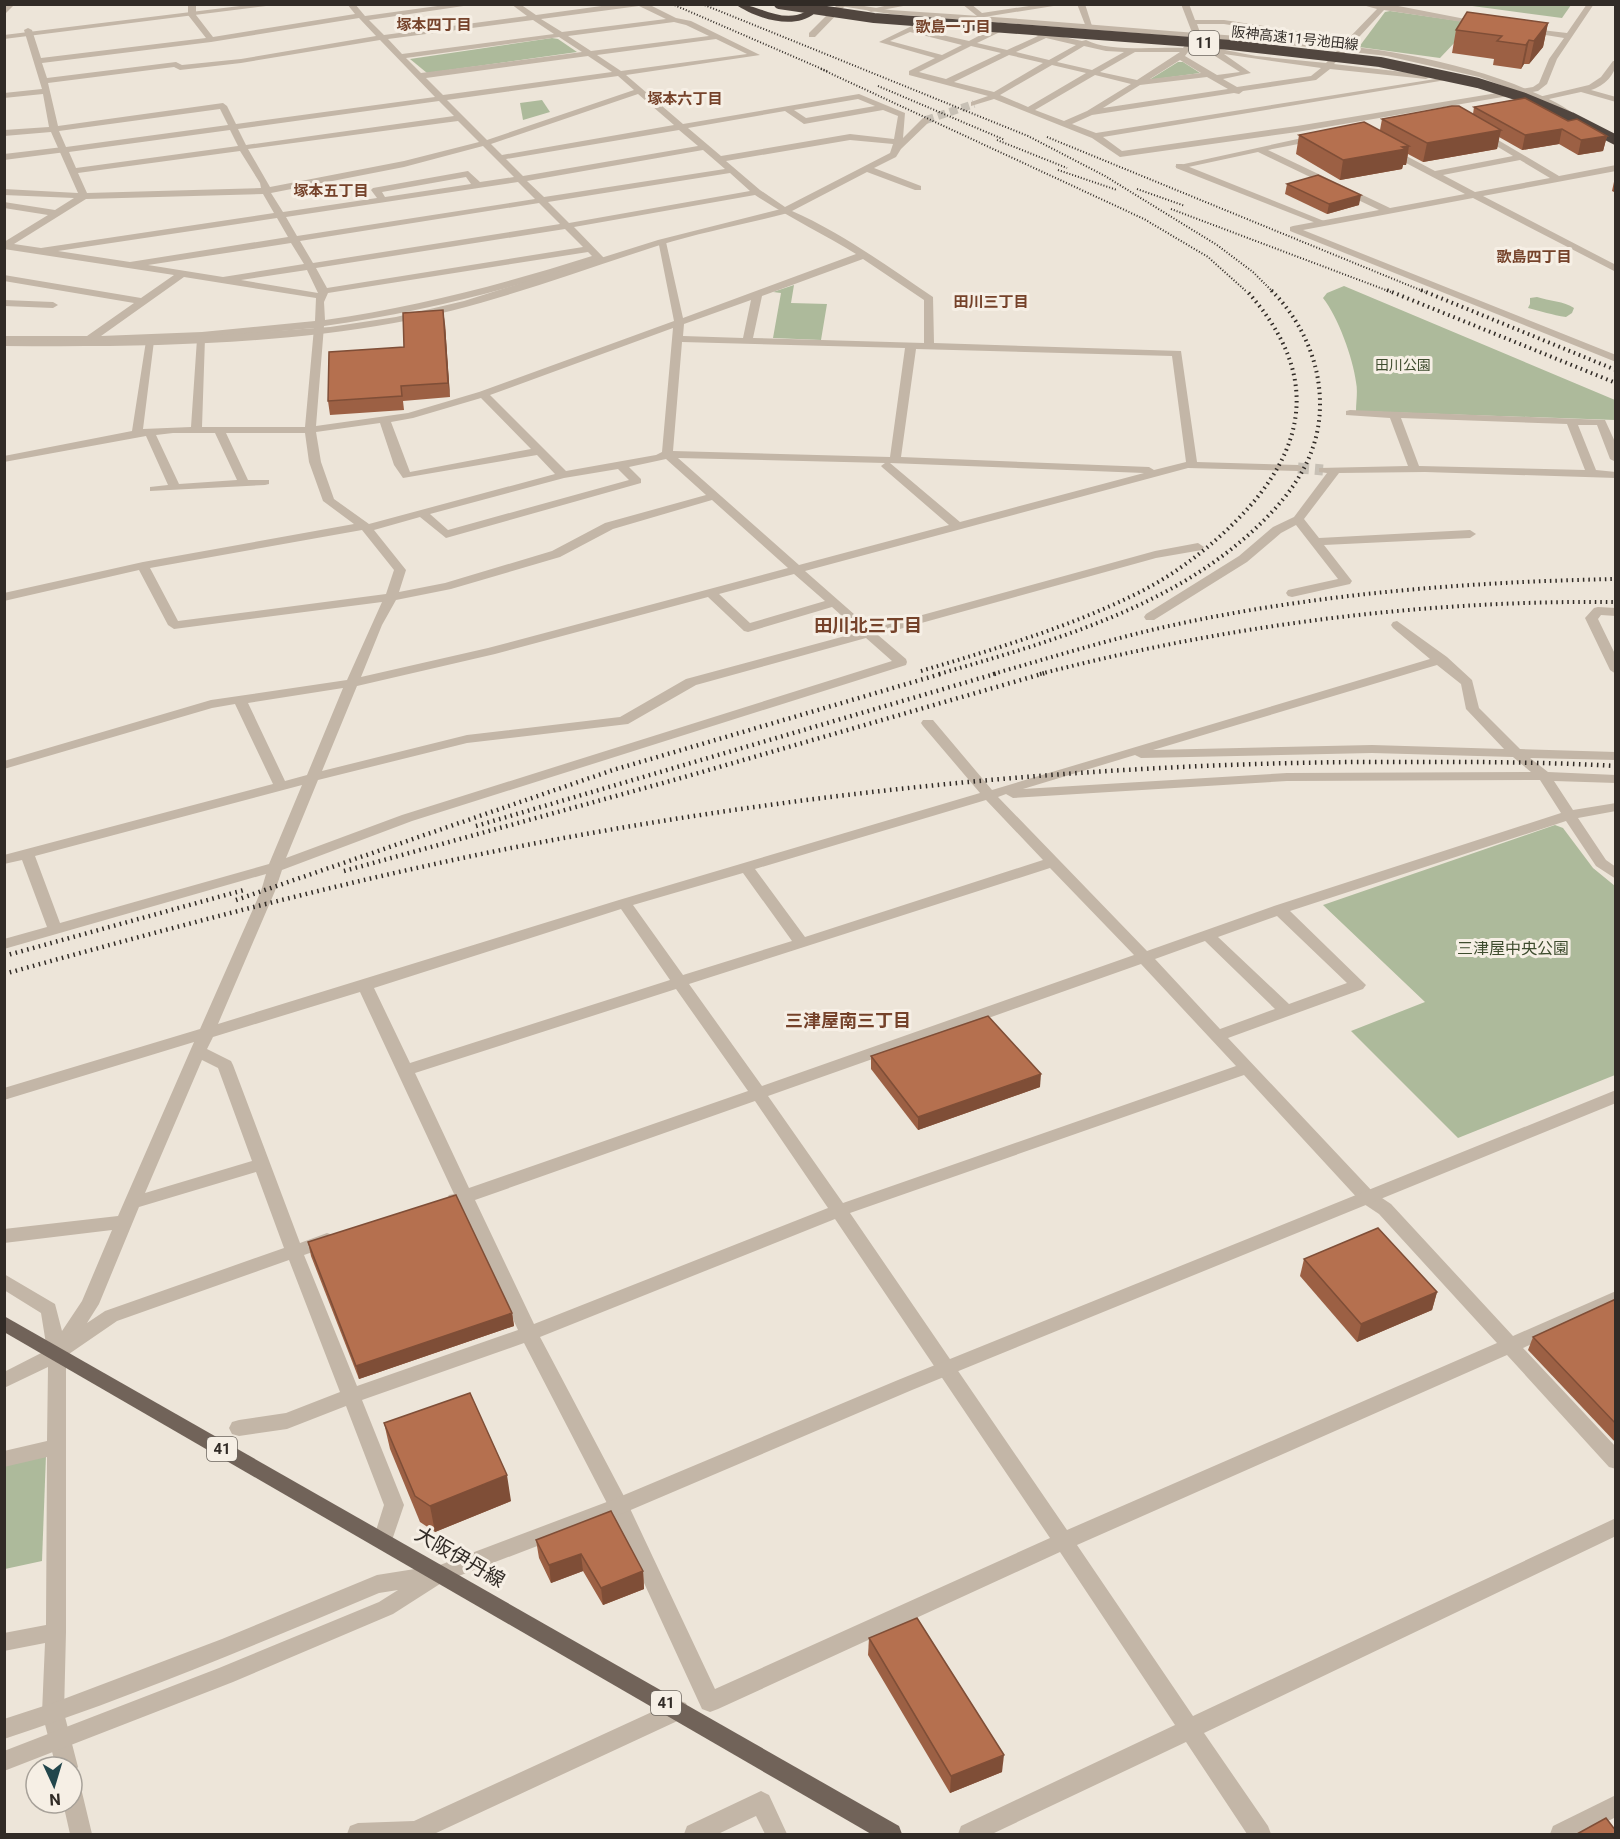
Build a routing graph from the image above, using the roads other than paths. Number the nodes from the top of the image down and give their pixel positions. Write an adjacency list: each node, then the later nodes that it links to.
1 (12, 4): 24 (street)
2 (246, 4): 22 (street)
3 (279, 4): 22 (street)
4 (350, 4): 26 (street)
5 (474, 4): 26 (street)
6 (514, 4): 27 (street)
7 (639, 4): 27 (street); 29 (street)
8 (739, 4): 10 (highway)
9 (779, 4): 104 (highway, 阪神高速11号池田線 / 11, bridge)
10 (794, 4)
11 (808, 4): 99 (highway, 阪神高速11号池田線 / 11)
12 (831, 4): 20 (street)
13 (911, 4): 23 (street)
14 (965, 4): 28 (street)
15 (1063, 4): 28 (street)
16 (1081, 4): 34 (street)
17 (1185, 4): 31 (street)
18 (1362, 4): 21 (street)
19 (1591, 4): 45 (street)
20 (841, 6): 23 (street); 43 (street)
21 (1383, 6): 33 (street); 51 (street)
22 (192, 10): 39 (street); 48 (street)
23 (871, 10): 25 (street)
24 (4, 13)
25 (940, 15): 28 (street); 32 (street)
26 (362, 17): 46 (street); 48 (street)
27 (534, 17): 42 (street); 46 (street)
28 (980, 17): 30 (street)
29 (675, 20): 42 (street); 47 (street)
30 (1004, 20): 34 (street); 38 (street)
31 (1192, 22): 44 (street); 51 (street)
32 (922, 24): 37 (street); 38 (street)
33 (1490, 24)
34 (1090, 27): 36 (street)
35 (1512, 27): 45 (street)
36 (1105, 28): 44 (street); 50 (street)
37 (910, 30): 49 (street); 58 (street)
38 (997, 30): 40 (street); 49 (street)
39 (28, 32): 41 (street); 59 (street)
40 (1046, 34): 50 (street); 55 (street)
41 (4, 35)
42 (559, 35): 56 (street); 57 (street)
43 (812, 35)
44 (1197, 35): 51 (street); 54 (street)
45 (1568, 36): 74 (street)
46 (383, 37): 57 (street); 70 (street)
47 (717, 37): 56 (street); 64 (street)
48 (211, 40): 59 (street)
49 (968, 44): 55 (street); 58 (street)
50 (1082, 44): 52 (street); 60 (street)
51 (1348, 45): 62 (street); 74 (street)
52 (1134, 49): 54 (street); 63 (street)
53 (1212, 50): 54 (street); 62 (street); 66 (street)
54 (1184, 51): 66 (street); 69 (street)
55 (1006, 53): 60 (street); 68 (street)
56 (588, 54): 64 (street); 65 (street)
57 (402, 56): 65 (street)
58 (941, 57): 68 (street)
59 (39, 61): 70 (street)
60 (1048, 63): 63 (street); 75 (street)
61 (1616, 63): 72 (street)
62 (1327, 67): 67 (street); 71 (street)
63 (1092, 73): 69 (street); 87 (street)
64 (620, 74): 73 (street); 78 (street)
65 (421, 76): 78 (street)
66 (1212, 76): 69 (street); 71 (street)
67 (1448, 79): 74 (street); 86 (street)
68 (947, 82): 75 (street)
69 (1138, 83): 88 (street)
70 (45, 86): 76 (street); 97 (street)
71 (1236, 90): 77 (street); 88 (street)
72 (1583, 90): 79 (street); 80 (street)
73 (639, 91): 95 (street); 105 (street)
74 (1527, 91): 79 (street); 98 (street)
75 (995, 94): 83 (street); 87 (street)
76 (4, 96)
77 (1246, 97)
78 (441, 98): 90 (street); 94 (street)
79 (1543, 98): 82 (street); 104 (street)
80 (1616, 100)
81 (1255, 103): 86 (street)
82 (1515, 103)
83 (974, 104)
84 (884, 107): 85 (street); 85 (street); 107 (street)
85 (787, 109): 95 (street)
86 (1265, 109): 89 (street); 101 (street)
87 (1029, 110): 93 (street)
88 (1090, 113): 93 (street)
89 (1274, 115)
90 (458, 118): 105 (street); 108 (street)
91 (926, 120): 107 (street)
92 (1283, 120): 98 (street)
93 (1064, 124): 101 (street)
94 (232, 126): 97 (street); 108 (street); 111 (street)
95 (683, 127): 109 (street); 114 (street)
96 (1472, 128): 113 (street)
97 (54, 129): 100 (street); 111 (street)
98 (1297, 129): 101 (street); 103 (street)
99 (1616, 131)
100 (4, 133)
101 (1095, 136)
102 (1323, 137): 103 (street)
103 (1313, 139): 110 (street)
104 (1616, 141)
105 (486, 143): 114 (street); 124 (street)
106 (1377, 144): 120 (street)
107 (897, 145): 115 (street); 117 (street)
108 (243, 147): 119 (street); 124 (street)
109 (706, 147): 115 (street); 122 (street)
110 (1258, 149): 132 (street); 135 (street)
111 (63, 150): 112 (street); 119 (street)
112 (4, 157)
113 (1522, 157): 120 (street); 121 (street)
114 (499, 158): 122 (street)
115 (720, 159): 118 (street)
116 (1616, 168): 121 (street)
117 (867, 169): 123 (street); 131 (street)
118 (732, 170): 126 (street); 129 (street)
119 (73, 171): 128 (street)
120 (1433, 174): 127 (street)
121 (1558, 178): 127 (street)
122 (521, 179): 129 (street); 134 (street)
123 (918, 188)
124 (266, 191): 128 (street); 134 (street)
125 (4, 192): 128 (street)
126 (757, 192): 131 (street); 136 (street)
127 (1472, 195): 132 (street); 146 (street)
128 (84, 196): 133 (street)
129 (542, 202): 136 (street); 137 (street)
130 (4, 204): 133 (street)
131 (785, 211): 138 (street); 142 (street)
132 (1389, 211): 135 (street)
133 (56, 213): 139 (street)
134 (281, 215): 137 (street); 141 (street)
135 (1324, 223): 165 (street)
136 (565, 226): 140 (street); 145 (street)
137 (293, 239): 144 (street); 145 (street)
138 (661, 242): 143 (street); 155 (street)
139 (5, 245): 141 (street)
140 (589, 249): 143 (street); 150 (street)
141 (45, 250): 144 (street)
142 (864, 255): 151 (street); 164 (street)
143 (600, 259): 156 (street)
144 (132, 266): 147 (street)
145 (312, 266): 149 (street); 150 (street)
146 (1614, 267)
147 (182, 274): 149 (street); 152 (street)
148 (4, 278): 152 (street)
149 (218, 280): 150 (street)
150 (322, 293): 156 (street)
151 (757, 295): 155 (street); 159 (street)
152 (144, 302): 161 (street)
153 (4, 303): 154 (street)
154 (53, 305)
155 (679, 322): 157 (street); 166 (street)
156 (319, 328): 158 (street); 161 (street); 173 (street)
157 (679, 339): 159 (street); 176 (street)
158 (201, 340): 162 (street); 171 (street)
159 (747, 340): 163 (street)
160 (4, 341): 161 (street)
161 (86, 342): 162 (street)
162 (150, 343): 174 (street)
163 (911, 345): 164 (street); 179 (street)
164 (929, 345): 181 (street)
165 (1616, 359)
166 (483, 394): 169 (street); 175 (street)
167 (1350, 412): 168 (street)
168 (1394, 415): 170 (street); 183 (street)
169 (385, 421): 173 (street); 175 (street)
170 (1571, 421): 178 (street); 185 (street)
171 (196, 430): 172 (street); 174 (street)
172 (219, 430): 173 (street); 190 (street)
173 (310, 430): 198 (street)
174 (143, 432): 177 (street); 191 (street)
175 (539, 451): 186 (street)
176 (670, 457): 179 (street); 180 (street); 194 (street)
177 (4, 459)
178 (1616, 459)
179 (891, 463): 184 (street); 187 (street); 197 (street)
180 (621, 465): 186 (street); 193 (street)
181 (1192, 465): 182 (street); 184 (street)
182 (1298, 468)
183 (1415, 469): 185 (street); 196 (street)
184 (1167, 470): 187 (street)
185 (1592, 474): 188 (street)
186 (563, 475): 193 (street)
187 (1146, 475): 197 (street)
188 (1616, 476)
189 (265, 482): 190 (street)
190 (244, 483): 191 (street)
191 (175, 488): 192 (street)
192 (154, 489)
193 (549, 492): 195 (street); 195 (street)
194 (716, 496): 203 (street); 207 (street)
195 (423, 513): 198 (street)
196 (1298, 519): 200 (street); 210 (street)
197 (957, 526): 203 (street)
198 (365, 527): 202 (street); 207 (street)
199 (1470, 534): 200 (street)
200 (1315, 542): 205 (street)
201 (1198, 547): 212 (street)
202 (143, 566): 206 (street); 207 (street)
203 (798, 568): 204 (street); 208 (street)
204 (710, 591): 208 (street); 215 (street)
205 (1292, 593)
206 (4, 597)
207 (391, 597): 215 (street)
208 (835, 602): 212 (street)
209 (1616, 612): 214 (street)
210 (1150, 617)
211 (1398, 625): 213 (street)
212 (869, 633): 223 (street); 232 (street)
213 (1442, 660): 218 (street); 219 (street)
214 (1616, 670)
215 (353, 683): 216 (street); 223 (street)
216 (241, 702): 221 (street); 225 (street)
217 (928, 723): 226 (street)
218 (1515, 752): 219 (street); 220 (street); 222 (street)
219 (1120, 754): 226 (street)
220 (1616, 756)
221 (4, 765)
222 (1544, 776): 224 (street); 226 (street); 228 (street)
223 (311, 778): 225 (street); 232 (street)
224 (1616, 779)
225 (281, 786): 229 (street)
226 (989, 795): 231 (street); 233 (street)
227 (1616, 807): 228 (street)
228 (1569, 816): 234 (street); 236 (street)
229 (27, 854): 230 (street); 237 (street)
230 (4, 860)
231 (1053, 862): 240 (street); 241 (street)
232 (274, 867): 237 (street); 245 (street)
233 (746, 867): 235 (street); 240 (street)
234 (1616, 875)
235 (624, 903): 242 (street); 243 (street)
236 (1279, 909): 238 (street); 244 (street)
237 (55, 929): 239 (street)
238 (1207, 934): 241 (street); 244 (street)
239 (4, 944)
240 (802, 944): 242 (street)
241 (1144, 957): 246 (street); 250 (street)
242 (680, 984): 249 (street); 250 (street)
243 (365, 985): 245 (street); 249 (street)
244 (1287, 1011): 246 (street)
245 (207, 1033): 247 (street); 251 (street)
246 (1217, 1036): 248 (street)
247 (198, 1051): 253 (street); 256 (street)
248 (1246, 1068): 255 (street); 258 (street)
249 (406, 1070): 254 (street)
250 (758, 1093): 254 (street); 258 (street)
251 (4, 1094)
252 (1615, 1097): 255 (street)
253 (262, 1164): 256 (street); 262 (street)
254 (465, 1197): 257 (street); 266 (street)
255 (1367, 1197): 267 (street); 270 (street)
256 (132, 1203): 259 (street)
257 (442, 1204)
258 (838, 1211): 266 (street); 270 (street)
259 (124, 1222): 260 (street); 268 (street)
260 (4, 1236)
261 (340, 1236): 262 (street)
262 (294, 1251): 268 (street); 273 (street)
263 (4, 1281): 268 (street)
264 (1616, 1298): 267 (street)
265 (4, 1323): 268 (main road, 大阪伊丹線 / 41)
266 (529, 1334): 273 (street); 278 (street)
267 (1510, 1346): 277 (street); 281 (street)
268 (57, 1353): 271 (street); 275 (street); 280 (main road, 大阪伊丹線 / 41)
269 (4, 1367): 271 (street)
270 (947, 1368): 278 (street); 281 (street)
271 (27, 1371): 272 (street)
272 (4, 1382)
273 (351, 1396): 274 (street); 280 (street)
274 (238, 1428)
275 (56, 1447): 276 (street); 283 (street)
276 (4, 1459)
277 (1616, 1461)
278 (619, 1506): 281 (street); 282 (street)
279 (1616, 1526): 288 (street)
280 (383, 1540): 282 (main road, 大阪伊丹線 / 41)
281 (1064, 1541): 288 (street)
282 (441, 1574): 285 (main road, 大阪伊丹線 / 41); 286 (street); 289 (street)
283 (56, 1632): 284 (street); 286 (street)
284 (4, 1642)
285 (678, 1710): 294 (street); 299 (main road, 大阪伊丹線 / 41)
286 (53, 1713): 287 (street); 289 (street)
287 (4, 1729)
288 (1190, 1731): 300 (street); 301 (street)
289 (61, 1738): 290 (street); 291 (street)
290 (65, 1755)
291 (4, 1761)
292 (1616, 1805): 302 (street)
293 (77, 1815): 295 (street)
294 (416, 1833): 296 (street)
295 (81, 1834)
296 (358, 1834)
297 (695, 1834): 298 (street)
298 (776, 1834)
299 (891, 1834)
300 (969, 1834)
301 (1260, 1834)
302 (1562, 1834)

